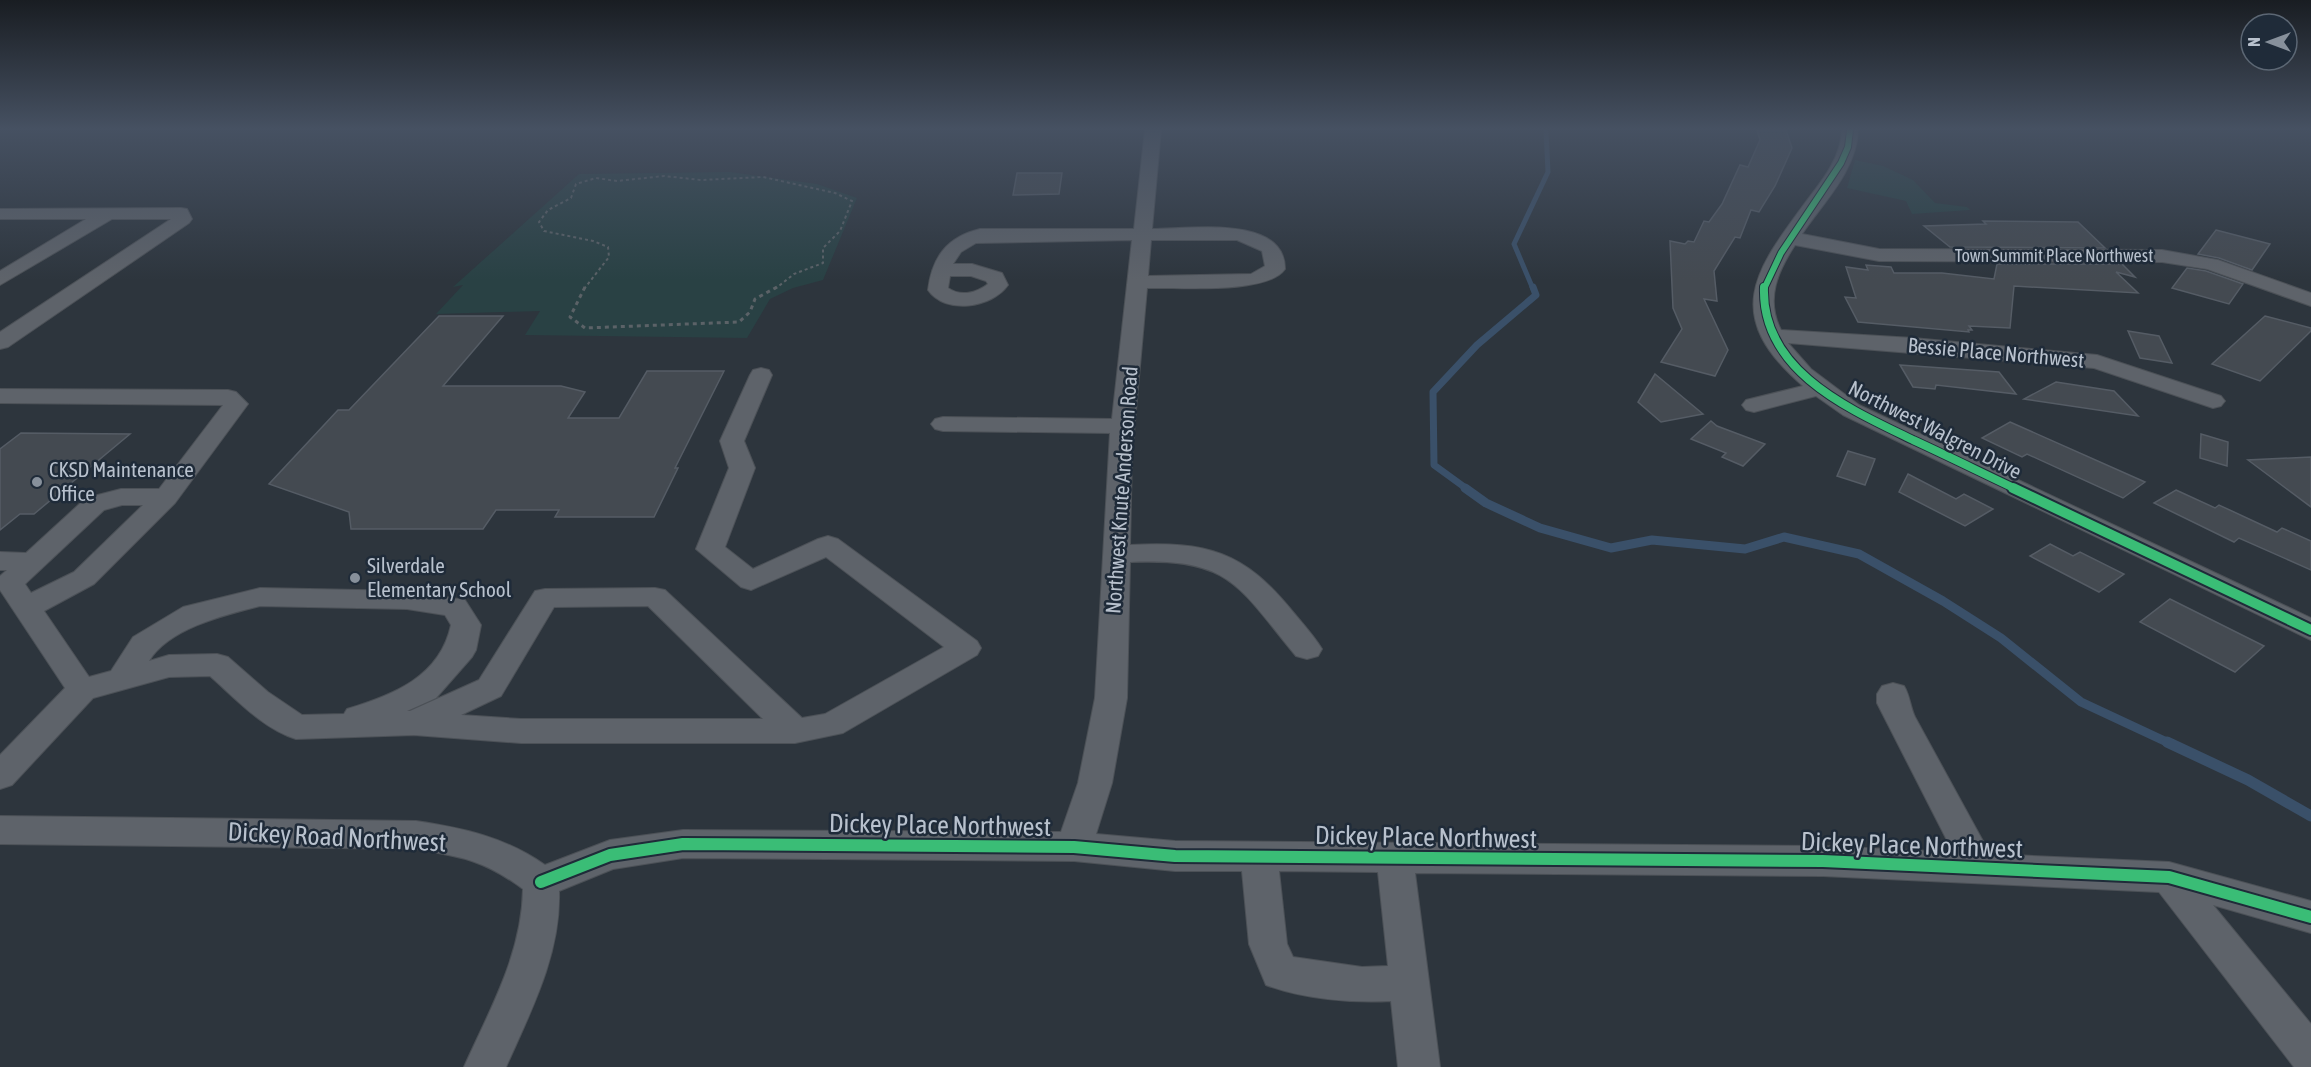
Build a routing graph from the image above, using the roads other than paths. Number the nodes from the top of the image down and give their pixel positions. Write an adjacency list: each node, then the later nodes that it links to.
1 (1149, 180): 5 (street, Northwest Knute Anderson Road)
2 (1830, 180): 6 (street, Northwest Walgren Drive)
3 (108, 213): 4 (street); 8 (street); 12 (street)
4 (1, 214)
5 (1144, 233): 7 (street); 9 (street, Northwest Knute Anderson Road); 9 (street)
6 (1791, 238): 10 (street, Town Summit Place Northwest); 11 (street, Northwest Walgren Drive)
7 (942, 270)
8 (0, 279)
9 (1139, 282): 19 (street, Northwest Knute Anderson Road)
10 (2311, 300)
11 (1773, 336): 14 (street, Northwest Walgren Drive); 16 (street, Bessie Place Northwest)
12 (0, 342)
13 (761, 375): 34 (street)
14 (1818, 389): 17 (street); 25 (street, Northwest Walgren Drive)
15 (0, 396): 20 (street)
16 (2213, 402)
17 (1754, 405)
18 (943, 423): 19 (street)
19 (1124, 426): 21 (street, Northwest Knute Anderson Road)
20 (166, 497): 23 (street); 24 (street)
21 (1115, 554): 26 (street); 37 (street, Northwest Knute Anderson Road)
22 (0, 561): 23 (street)
23 (34, 562): 24 (street)
24 (14, 598): 29 (street)
25 (2311, 630)
26 (1307, 649)
27 (122, 679): 29 (street); 32 (street); 32 (street)
28 (490, 688): 31 (street); 33 (street); 34 (street)
29 (82, 690): 35 (street)
30 (1893, 694): 40 (street)
31 (414, 723): 32 (street); 33 (street)
32 (315, 727)
33 (507, 730): 34 (street)
34 (795, 731)
35 (0, 776)
36 (0, 830): 42 (street, Dickey Road Northwest)
37 (1074, 847): 38 (street, Dickey Place Northwest); 42 (street, Dickey Place Northwest)
38 (1259, 856): 39 (street, Dickey Place Northwest); 44 (street)
39 (1395, 858): 40 (street, Dickey Place Northwest); 44 (street)
40 (1980, 869): 41 (street, Dickey Place Northwest)
41 (2169, 878): 43 (street, Dickey Place Northwest); 45 (street)
42 (541, 882): 46 (street)
43 (2311, 916)
44 (1409, 982): 47 (street)
45 (2311, 1056)
46 (485, 1067)
47 (1419, 1067)

